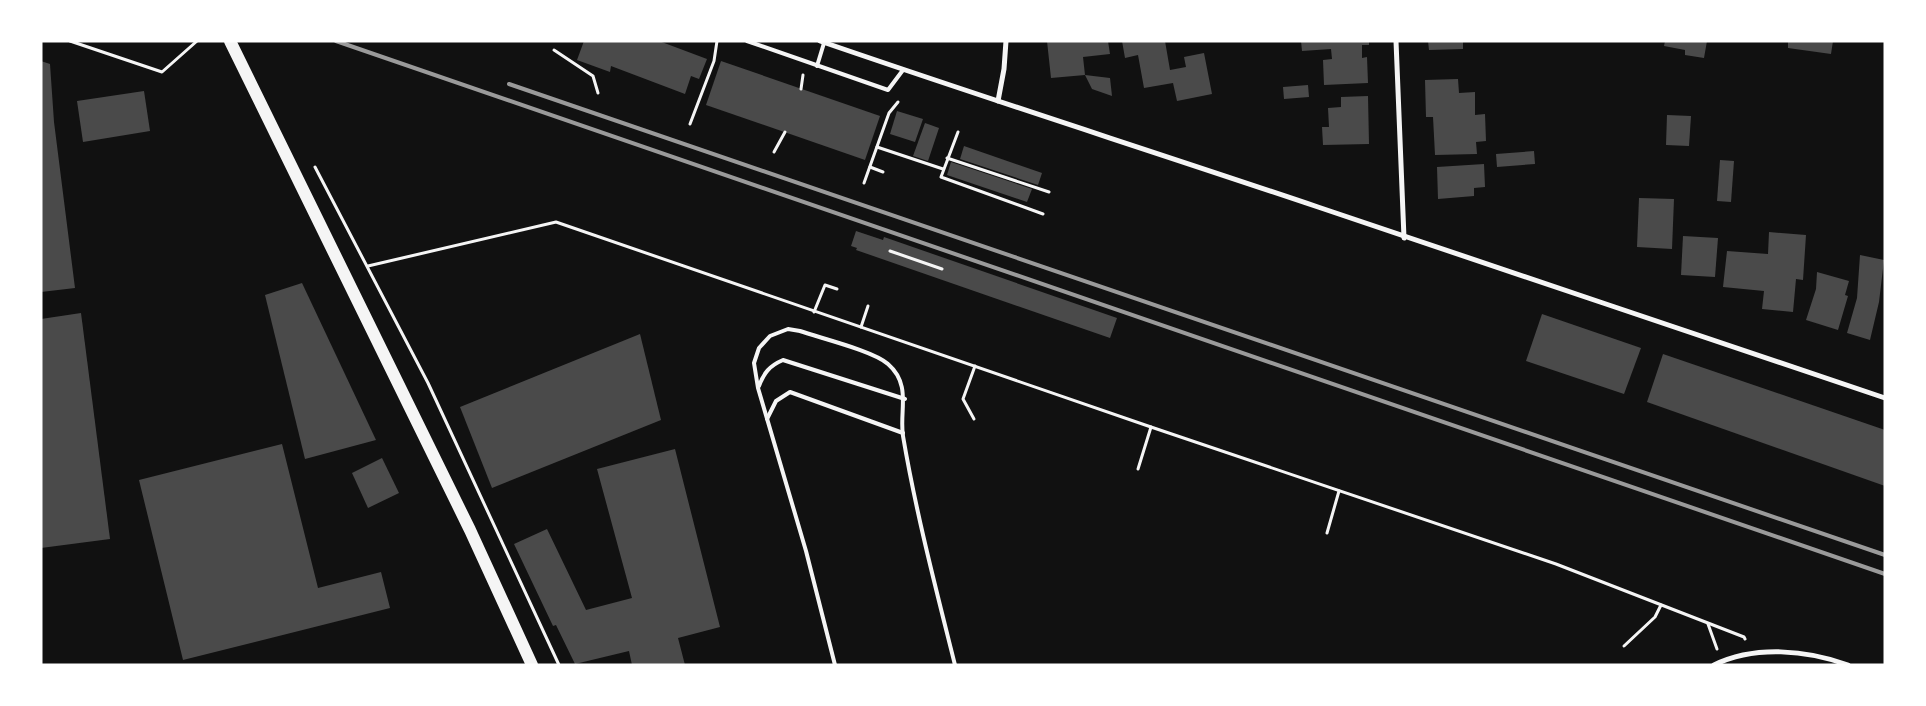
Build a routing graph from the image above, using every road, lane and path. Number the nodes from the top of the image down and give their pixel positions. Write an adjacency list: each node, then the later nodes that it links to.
1 (70, 41): 2 (path)
2 (197, 41)
3 (230, 41): 52 (main road)
4 (718, 41): 15 (path)
5 (747, 41): 10 (lane)
6 (1006, 41): 14 (street)
7 (1396, 41): 28 (street)
8 (822, 42): 10 (lane); 11 (street)
9 (554, 50): 13 (path)
10 (817, 66): 11 (lane)
11 (903, 70): 12 (street)
12 (916, 74): 14 (street); 18 (path)
13 (598, 93)
14 (998, 101): 28 (street)
15 (690, 124)
16 (785, 132): 19 (path)
17 (958, 132): 20 (path)
18 (877, 147): 22 (path); 23 (path)
19 (774, 152)
20 (948, 158): 23 (path); 26 (path)
21 (311, 159): 30 (path)
22 (870, 167): 24 (path); 25 (path)
23 (943, 169): 27 (path)
24 (883, 172)
25 (864, 184)
26 (1049, 192)
27 (1043, 214)
28 (1404, 238): 38 (street)
29 (890, 251): 31 (path)
30 (368, 266): 34 (path); 53 (path)
31 (942, 269)
32 (838, 289): 34 (path)
33 (868, 306): 35 (path)
34 (814, 312): 35 (path)
35 (861, 327): 36 (path)
36 (975, 366): 41 (path); 42 (path)
37 (758, 388): 39 (lane); 39 (lane); 40 (lane)
38 (1885, 398)
39 (905, 399): 43 (lane)
40 (767, 419): 43 (lane); 54 (lane)
41 (974, 419)
42 (1150, 427): 44 (path); 45 (path)
43 (903, 433): 55 (lane)
44 (1138, 469)
45 (1339, 491): 46 (path); 47 (path)
46 (1327, 532)
47 (1660, 605): 48 (path); 49 (path)
48 (1708, 623): 50 (path); 51 (path)
49 (1624, 646)
50 (1753, 654): 51 (street); 57 (street)
51 (1721, 661): 56 (street)
52 (532, 665)
53 (559, 665)
54 (835, 665)
55 (955, 665)
56 (1714, 665)
57 (1848, 665)

